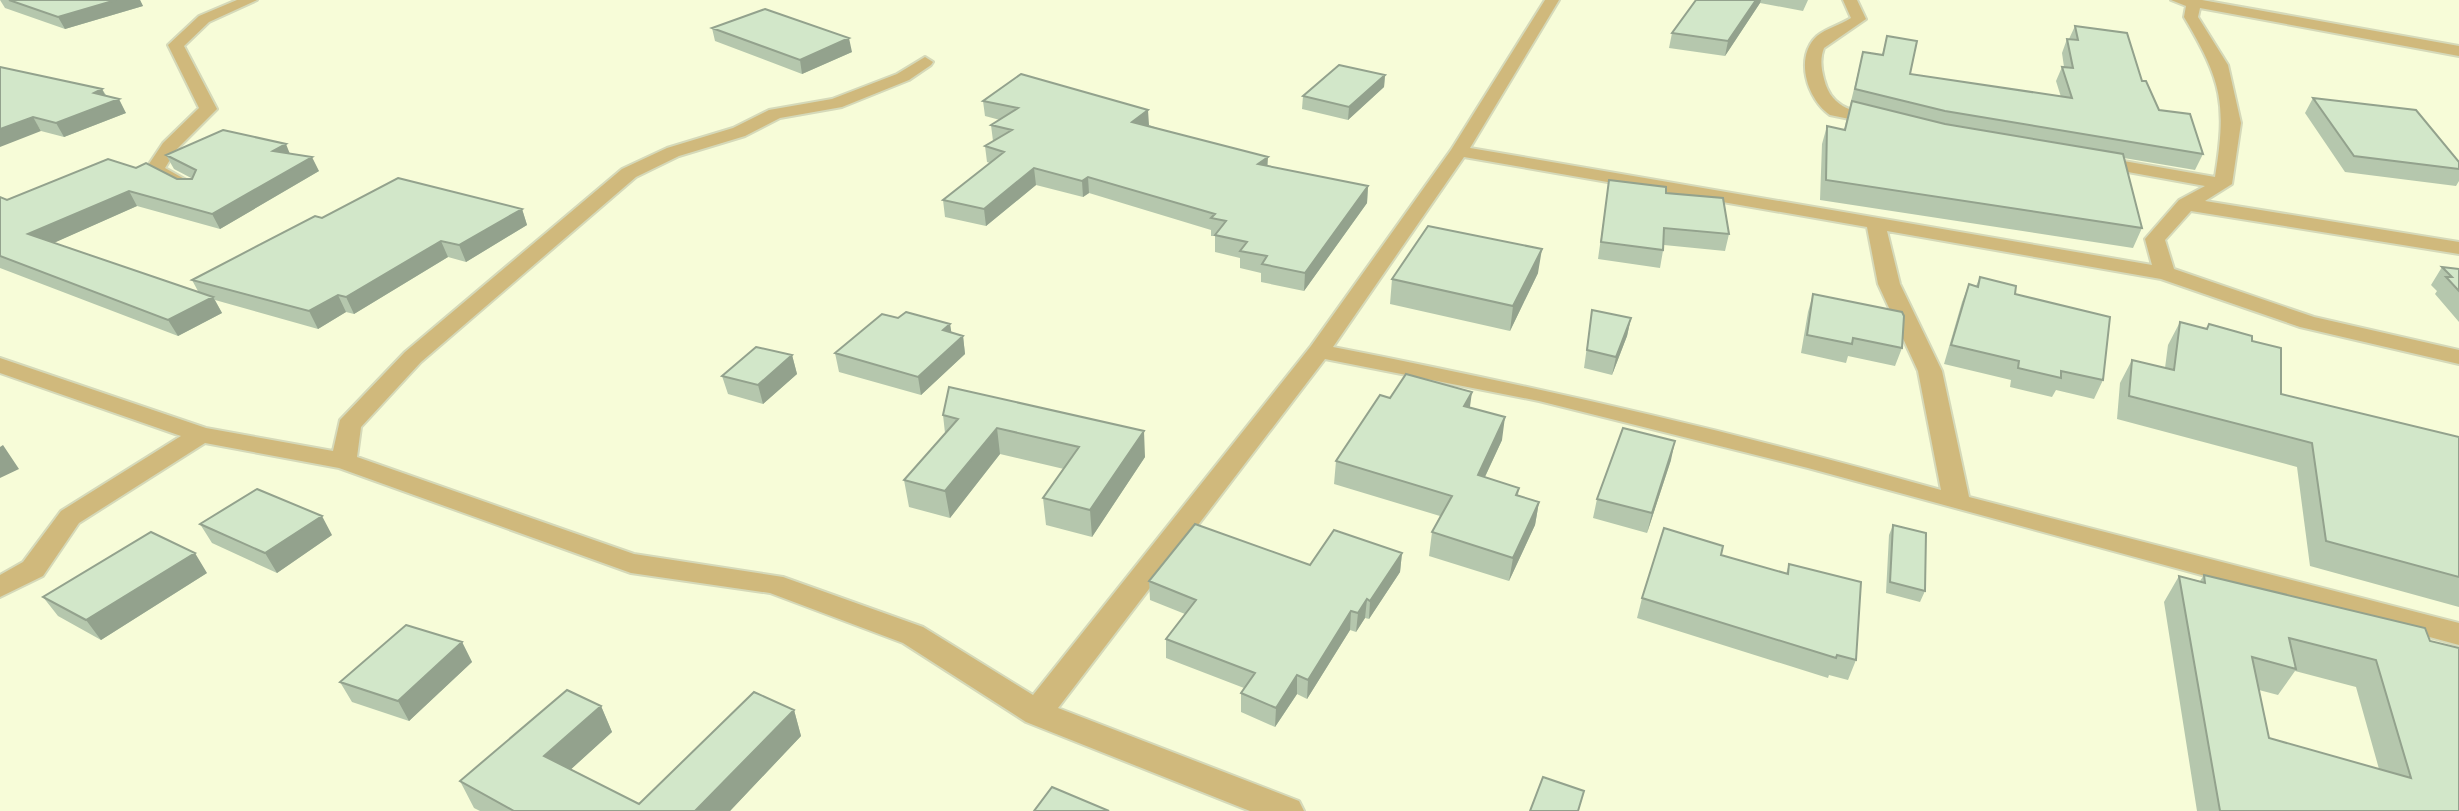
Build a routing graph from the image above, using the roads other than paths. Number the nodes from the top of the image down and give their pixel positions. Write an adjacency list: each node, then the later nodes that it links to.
1 (250, 0): 11 (street)
2 (1552, 0): 8 (street)
3 (1850, 0): 7 (street)
4 (2186, 2): 5 (street); 10 (street)
5 (2459, 51)
6 (925, 62): 20 (street)
7 (1903, 127)
8 (1459, 151): 13 (street); 16 (street)
9 (2073, 157): 10 (street)
10 (2223, 184): 12 (street)
11 (193, 187)
12 (2186, 204): 14 (street); 15 (street)
13 (1876, 224): 15 (street); 21 (street)
14 (2459, 248)
15 (2165, 273): 17 (street)
16 (1319, 351): 21 (street); 24 (street)
17 (2459, 357)
18 (0, 365): 19 (street)
19 (201, 435): 20 (street); 22 (street)
20 (344, 461): 24 (street)
21 (1957, 503): 23 (street)
22 (0, 587)
23 (2459, 634)
24 (1037, 713): 25 (street)
25 (1287, 811)

